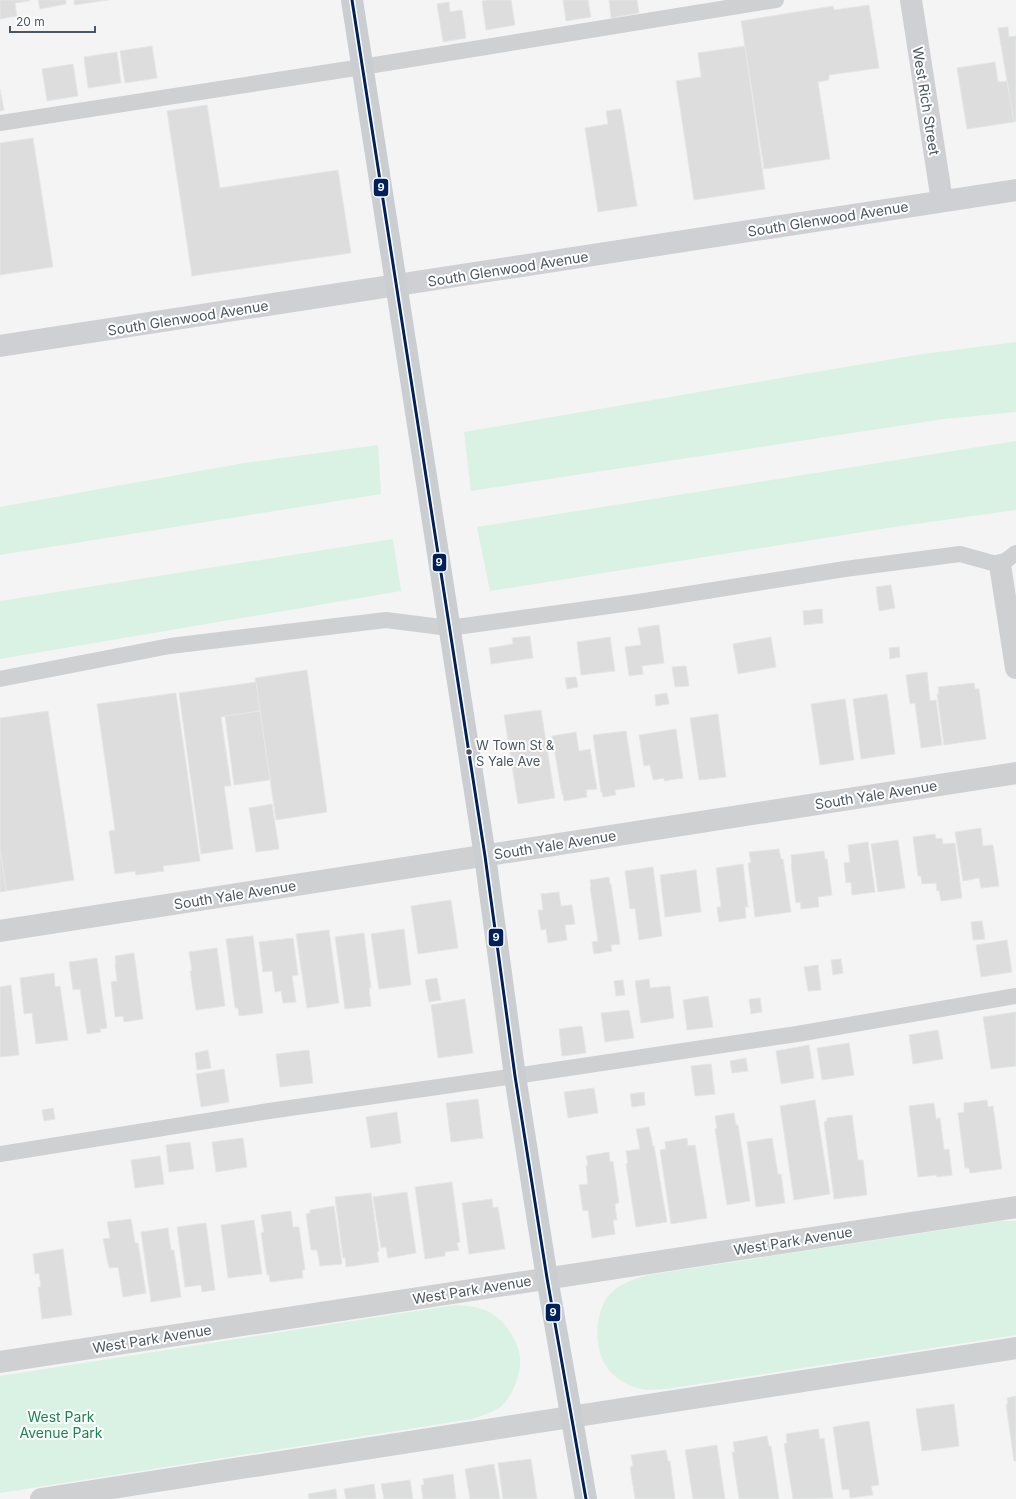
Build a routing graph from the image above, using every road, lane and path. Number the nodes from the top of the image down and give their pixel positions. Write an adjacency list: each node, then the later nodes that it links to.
1 (352, 0): 4 (main road)
2 (776, 0): 4 (lane)
3 (911, 0): 7 (street, West Rich Street)
4 (362, 67): 5 (lane); 8 (main road)
5 (0, 123)
6 (1016, 190): 7 (street, South Glenwood Avenue)
7 (942, 201): 8 (street, South Glenwood Avenue)
8 (396, 286): 9 (street, South Glenwood Avenue); 11 (main road)
9 (0, 346)
10 (1008, 559): 11 (lane); 12 (street)
11 (449, 628): 13 (lane); 15 (main road)
12 (1016, 668)
13 (0, 680)
14 (1016, 773): 15 (street, South Yale Avenue)
15 (485, 856): 16 (street, South Yale Avenue); 18 (main road)
16 (0, 931)
17 (1016, 996): 18 (lane)
18 (515, 1076): 19 (lane); 21 (main road)
19 (0, 1154)
20 (1016, 1206): 21 (street, West Park Avenue)
21 (547, 1278): 23 (street, West Park Avenue); 24 (main road)
22 (1016, 1348): 24 (street)
23 (0, 1362)
24 (572, 1418): 25 (street); 26 (main road)
25 (40, 1499)
26 (586, 1499)

